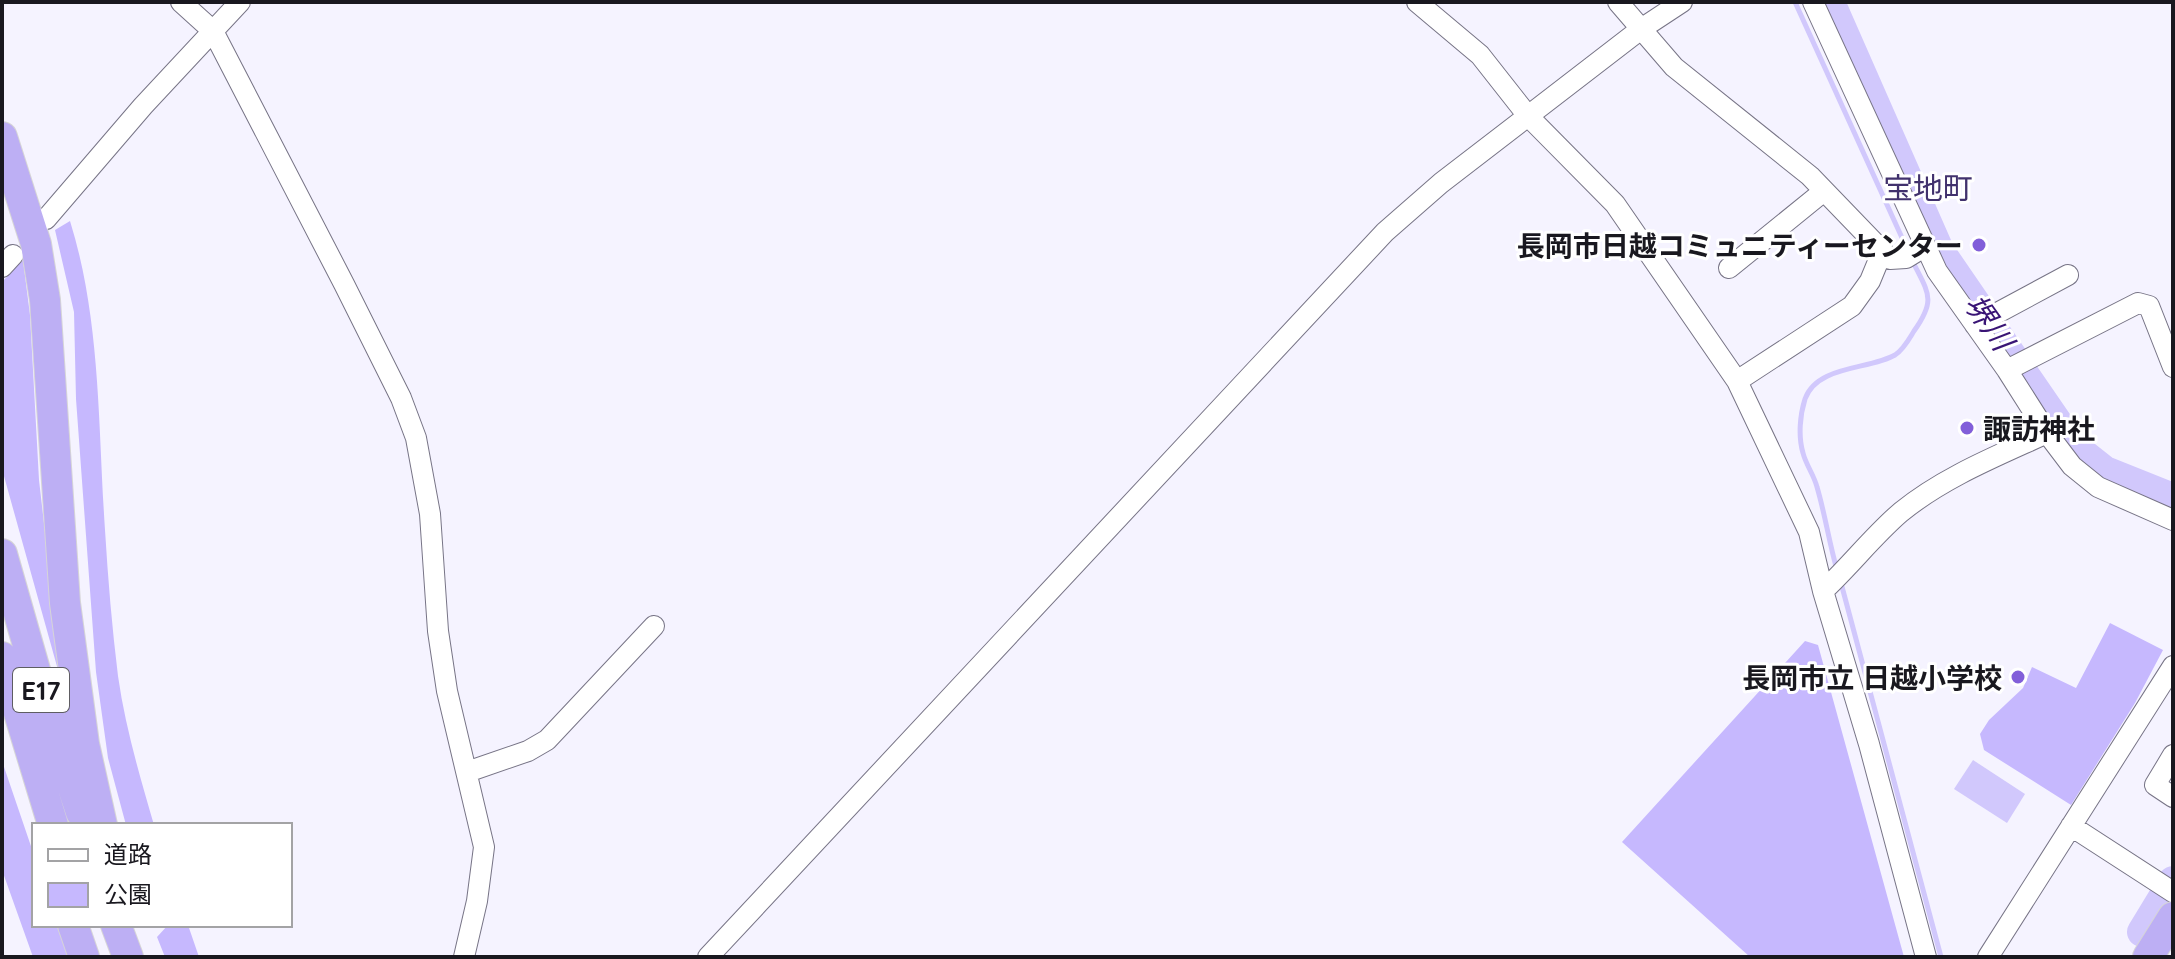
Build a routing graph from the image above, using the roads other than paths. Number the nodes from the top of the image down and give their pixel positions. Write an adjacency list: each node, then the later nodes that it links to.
1 (181, 2): 8 (street)
2 (240, 2): 8 (street)
3 (1417, 2): 9 (street)
4 (1618, 2): 7 (street)
5 (1682, 2): 7 (street)
6 (1813, 2): 13 (street)
7 (1641, 29): 9 (street); 11 (street)
8 (213, 31): 12 (street); 30 (street)
9 (1528, 116): 20 (street); 44 (street)
10 (2, 137): 35 (highway)
11 (1824, 191): 14 (street); 15 (street)
12 (46, 219)
13 (1924, 247): 14 (street); 17 (street)
14 (1882, 252): 20 (street)
15 (1729, 268)
16 (2068, 275): 17 (street)
17 (1975, 325): 19 (street)
18 (2173, 367): 19 (street)
19 (2007, 370): 21 (street)
20 (1737, 381): 24 (street)
21 (2047, 433): 22 (street); 24 (street)
22 (2173, 520)
23 (2, 554): 34 (highway, E17)
24 (1823, 591): 45 (street)
25 (654, 626): 30 (street)
26 (2, 657): 33 (highway, E17)
27 (2173, 666): 36 (street)
28 (2, 723): 32 (highway)
29 (2173, 755): 31 (street)
30 (467, 772): 43 (street)
31 (2173, 797)
32 (36, 823)
33 (52, 823)
34 (84, 823)
35 (102, 823)
36 (2071, 826): 37 (street); 46 (street)
37 (2169, 889)
38 (2173, 917): 47 (highway)
39 (117, 927): 41 (highway)
40 (132, 927): 42 (highway)
41 (128, 957)
42 (141, 957)
43 (464, 957)
44 (708, 957)
45 (1926, 957)
46 (1988, 957)
47 (2148, 957)

